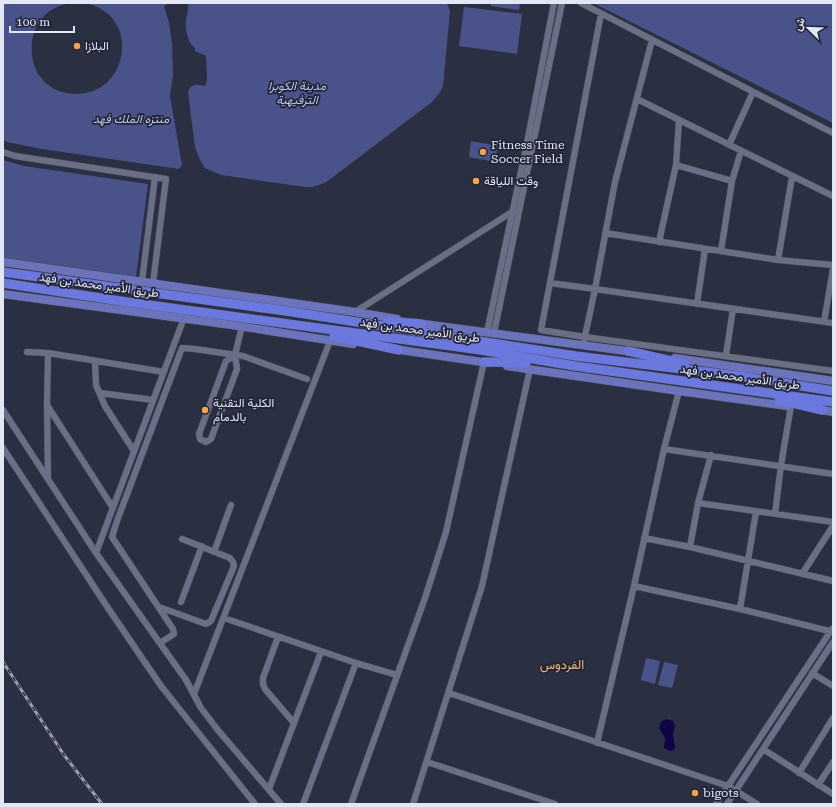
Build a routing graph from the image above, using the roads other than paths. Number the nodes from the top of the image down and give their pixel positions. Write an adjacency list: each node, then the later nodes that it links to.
1 (554, 3): 19 (street)
2 (562, 3): 18 (street)
3 (581, 3): 4 (street)
4 (601, 14): 5 (street); 32 (street)
5 (652, 40): 6 (street); 7 (street)
6 (754, 92): 9 (street); 10 (street)
7 (637, 99): 8 (street); 20 (street)
8 (679, 120): 10 (street); 13 (street)
9 (833, 133)
10 (729, 145): 11 (street)
11 (741, 151): 15 (street); 16 (street)
12 (3, 152): 14 (street)
13 (676, 165): 16 (street); 21 (street)
14 (155, 177): 29 (street); 31 (street)
15 (792, 177): 17 (street); 24 (street)
16 (732, 181): 23 (street)
17 (833, 196)
18 (520, 208): 19 (street); 45 (street)
19 (512, 211): 38 (street); 45 (street)
20 (605, 233): 21 (street); 33 (street)
21 (659, 242): 22 (street)
22 (705, 249): 23 (street); 35 (street)
23 (721, 251): 24 (street)
24 (778, 260): 26 (street)
25 (3, 262): 29 (main road)
26 (833, 265)
27 (833, 269): 41 (street)
28 (3, 272): 37 (highway, طريق الأمير محمد بن فهد)
29 (142, 281): 31 (main road)
30 (3, 283): 40 (highway, طريق الأمير محمد بن فهد)
31 (154, 283): 38 (main road)
32 (550, 284): 33 (street); 47 (street)
33 (595, 289): 35 (street); 47 (street)
34 (3, 294): 39 (main road)
35 (697, 304): 36 (street)
36 (733, 309): 41 (street); 53 (street)
37 (286, 311): 43 (highway); 60 (highway, طريق الأمير محمد بن فهد)
38 (355, 312): 43 (main road)
39 (184, 318): 44 (main road); 59 (street)
40 (257, 320): 48 (highway); 56 (highway, طريق الأمير محمد بن فهد)
41 (824, 322): 42 (street)
42 (833, 323)
43 (421, 324): 45 (main road)
44 (242, 326): 46 (main road); 52 (street)
45 (491, 333): 47 (main road)
46 (330, 341): 48 (main road); 101 (street)
47 (584, 341): 50 (main road); 53 (street)
48 (399, 350): 55 (main road)
49 (27, 352): 51 (street)
50 (628, 352): 60 (highway); 62 (main road)
51 (48, 353): 54 (street); 69 (street)
52 (235, 355): 52 (street); 61 (street); 99 (street)
53 (726, 355): 58 (street)
54 (95, 361): 59 (street); 66 (street)
55 (484, 362): 56 (highway); 57 (main road); 109 (street)
56 (575, 366): 63 (highway, طريق الأمير محمد بن فهد)
57 (530, 369): 64 (main road); 111 (street)
58 (833, 371)
59 (164, 372): 67 (street)
60 (739, 376): 65 (highway, طريق الأمير محمد بن فهد)
61 (307, 379)
62 (833, 381)
63 (687, 382): 68 (highway, طريق الأمير محمد بن فهد); 72 (highway)
64 (679, 391): 70 (main road); 75 (street)
65 (833, 391)
66 (100, 393): 67 (street); 76 (street)
67 (153, 400): 76 (street)
68 (833, 402)
69 (47, 405): 80 (street); 83 (street)
70 (791, 406): 72 (main road); 78 (street)
71 (3, 410): 80 (street)
72 (822, 410): 73 (main road)
73 (833, 412)
74 (3, 448): 125 (street)
75 (664, 449): 77 (street); 88 (street)
76 (134, 452): 83 (street)
77 (711, 455): 78 (street); 81 (street)
78 (781, 465): 79 (street); 85 (street)
79 (833, 474)
80 (48, 479): 93 (street)
81 (698, 503): 84 (street); 91 (street)
82 (231, 505): 92 (street)
83 (113, 508): 93 (street)
84 (756, 512): 85 (street); 94 (street)
85 (775, 514): 86 (street)
86 (833, 522)
87 (833, 526): 95 (street)
88 (644, 538): 91 (street); 97 (street)
89 (182, 539): 90 (street)
90 (202, 546): 92 (street); 98 (street)
91 (690, 547): 94 (street)
92 (214, 552): 99 (street)
93 (96, 553): 105 (street)
94 (748, 560): 95 (street); 100 (street)
95 (802, 574): 96 (street)
96 (833, 581)
97 (634, 586): 100 (street); 115 (street)
98 (180, 602)
99 (159, 607): 105 (street)
100 (740, 609): 102 (street)
101 (224, 618): 103 (street); 112 (street)
102 (832, 630): 121 (street)
103 (278, 637): 106 (street); 114 (street)
104 (833, 642): 108 (street)
105 (160, 643): 112 (street)
106 (321, 652): 107 (street); 114 (street)
107 (356, 663): 109 (street); 127 (street)
108 (812, 673): 110 (street); 116 (street)
109 (397, 675): 128 (street)
110 (833, 686)
111 (449, 693): 115 (street); 117 (street)
112 (194, 694): 122 (street)
113 (833, 718): 119 (street)
114 (294, 723): 122 (street)
115 (597, 743): 121 (street)
116 (762, 748): 119 (street); 123 (street)
117 (426, 762): 129 (street); 130 (street)
118 (833, 762): 120 (street)
119 (799, 772): 120 (street)
120 (818, 785): 124 (street)
121 (728, 786): 123 (street); 131 (street)
122 (269, 789): 126 (street)
123 (735, 790): 132 (street); 133 (street)
124 (833, 794)
125 (256, 804)
126 (282, 804)
127 (303, 804)
128 (352, 804)
129 (413, 804)
130 (555, 804)
131 (716, 804)
132 (727, 804)
133 (757, 804)

